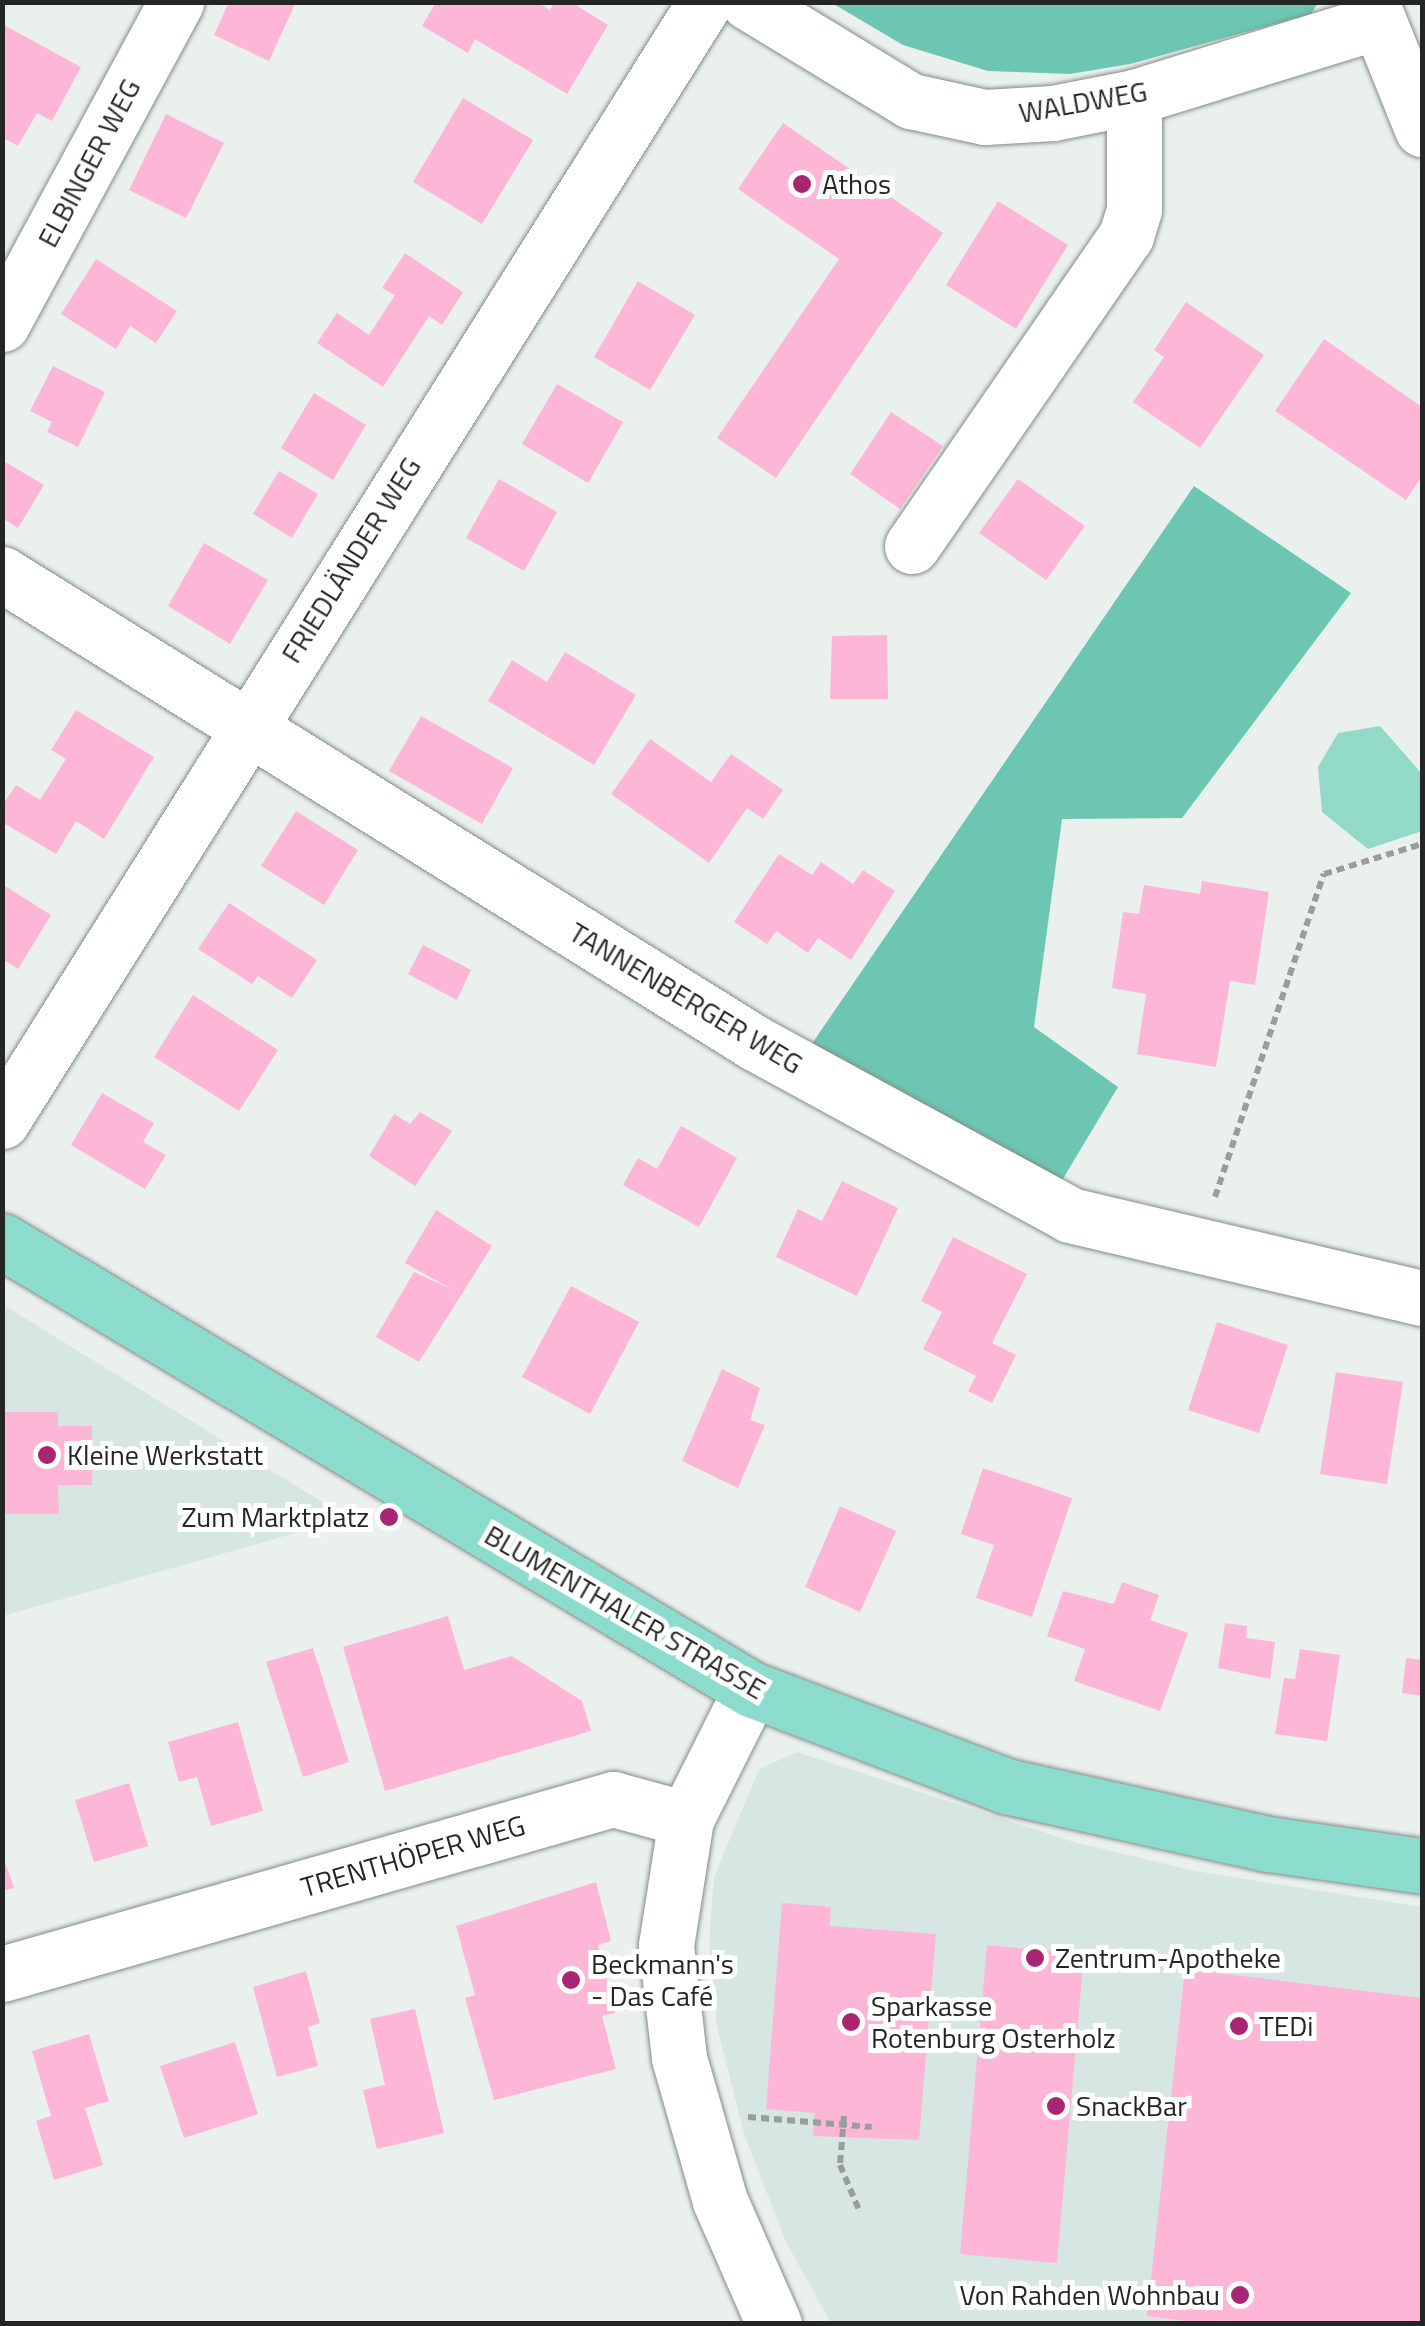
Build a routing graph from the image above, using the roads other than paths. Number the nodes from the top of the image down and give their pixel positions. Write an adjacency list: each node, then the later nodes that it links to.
1 (176, 2): 7 (street, ELBINGER WEG)
2 (705, 2): 10 (street, FRIEDLÄNDER WEG)
3 (748, 2): 5 (street, WALDWEG)
4 (1374, 12): 5 (street, WALDWEG); 6 (street)
5 (1134, 97): 8 (street)
6 (1422, 129)
7 (2, 324)
8 (912, 546)
9 (2, 574): 10 (street, TANNENBERGER WEG)
10 (246, 727): 11 (street, FRIEDLÄNDER WEG); 13 (street, TANNENBERGER WEG)
11 (2, 1121)
12 (2, 1241): 14 (main road, BLUMENTHALER STRASSE)
13 (1422, 1298)
14 (750, 1690): 15 (street); 16 (main road, BLUMENTHALER STRASSE)
15 (686, 1818): 17 (street, TRENTHÖPER WEG); 18 (street)
16 (1422, 1866)
17 (2, 1974)
18 (774, 2324)

